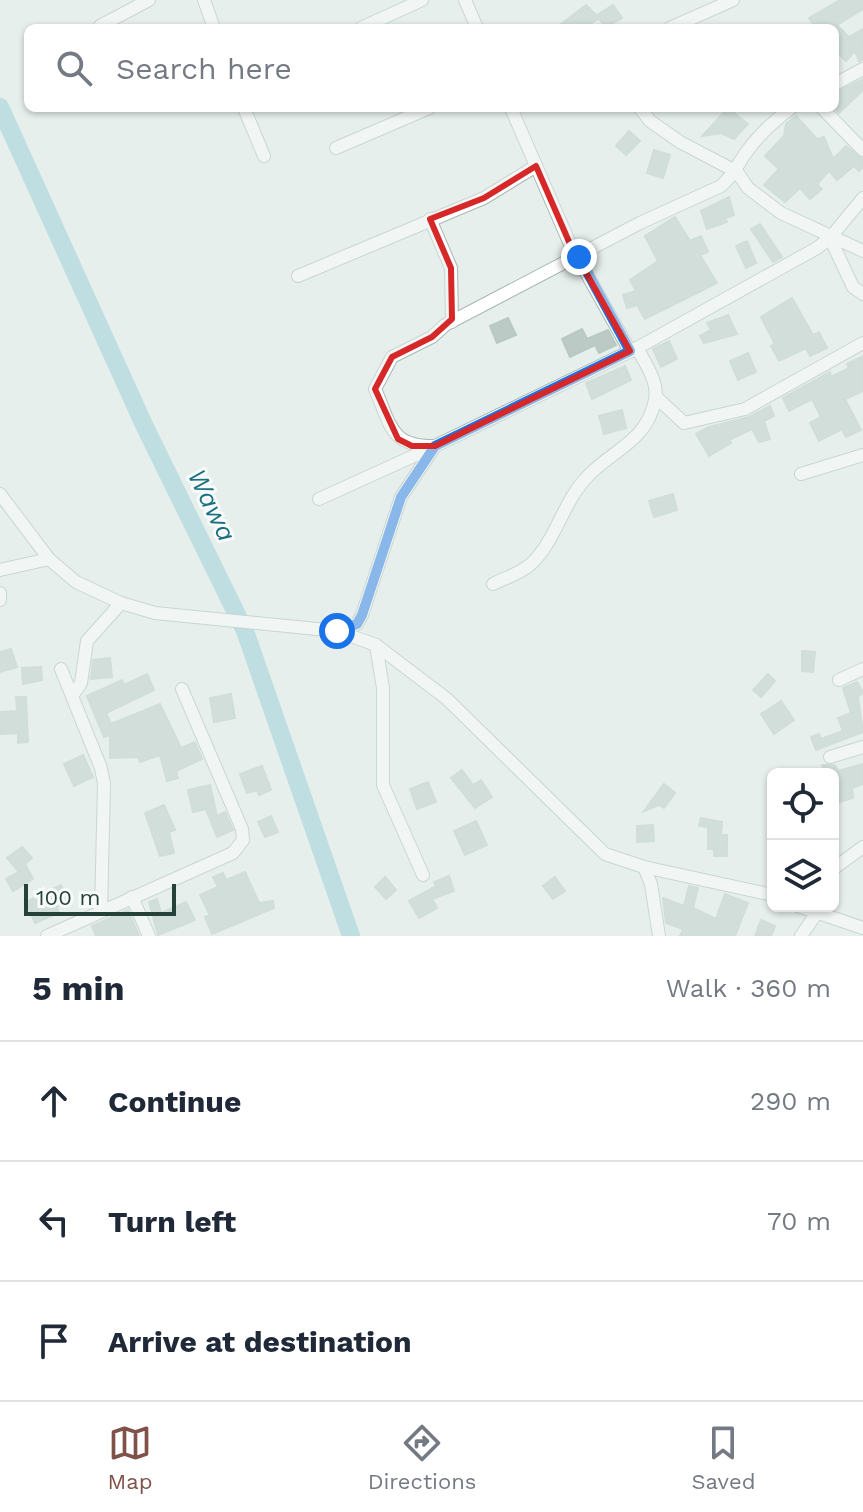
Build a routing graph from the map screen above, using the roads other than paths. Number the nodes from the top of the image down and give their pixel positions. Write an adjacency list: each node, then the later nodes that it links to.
1 (149, 0): 6 (street)
2 (204, 0): 7 (street)
3 (422, 0): 8 (street)
4 (465, 0): 9 (street)
5 (733, 0): 10 (street)
6 (104, 24)
7 (213, 24)
8 (370, 24)
9 (475, 24)
10 (679, 24)
11 (863, 69): 12 (street)
12 (839, 82)
13 (246, 112): 21 (street)
14 (420, 112): 19 (street)
15 (513, 112): 22 (street)
16 (643, 112): 23 (street)
17 (786, 112): 23 (street)
18 (826, 112): 20 (street)
19 (336, 148)
20 (863, 150)
21 (264, 156)
22 (536, 166): 25 (street); 28 (street)
23 (737, 172): 26 (street); 28 (street)
24 (863, 198): 26 (street)
25 (430, 219): 29 (street); 31 (street)
26 (830, 238): 27 (street); 30 (street); 33 (street)
27 (863, 251)
28 (579, 257): 31 (street); 33 (street)
29 (298, 276)
30 (863, 294)
31 (452, 322): 35 (street)
32 (863, 343): 34 (street)
33 (634, 350): 34 (street); 35 (street)
34 (656, 397): 42 (street)
35 (435, 446): 39 (street); 46 (street)
36 (863, 455): 37 (street)
37 (801, 474)
38 (0, 494): 40 (street)
39 (319, 499)
40 (49, 559): 41 (street); 45 (street)
41 (0, 570)
42 (493, 584)
43 (0, 593): 44 (street)
44 (0, 600)
45 (121, 603): 46 (street); 52 (street)
46 (337, 631): 47 (street)
47 (376, 645): 57 (street); 58 (street)
48 (61, 669): 52 (street)
49 (863, 669): 50 (street)
50 (839, 680)
51 (182, 689): 60 (street)
52 (72, 696): 61 (street)
53 (863, 747): 54 (street)
54 (830, 757)
55 (863, 847): 56 (street)
56 (839, 865)
57 (644, 867): 59 (street); 67 (street)
58 (423, 875)
59 (767, 893)
60 (132, 897): 61 (street); 66 (street)
61 (101, 911): 65 (street)
62 (812, 912): 63 (street)
63 (816, 914): 64 (street); 68 (street)
64 (863, 928)
65 (47, 936)
66 (149, 936)
67 (659, 936)
68 (801, 936)

